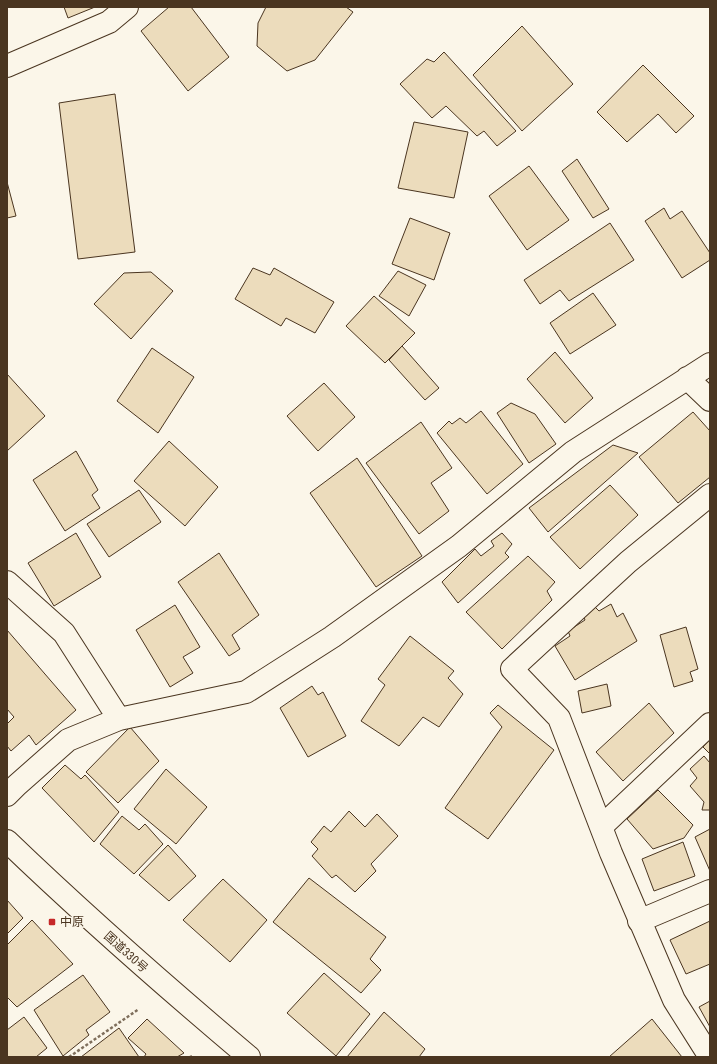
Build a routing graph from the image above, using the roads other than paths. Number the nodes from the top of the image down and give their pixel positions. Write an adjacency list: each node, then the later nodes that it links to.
1 (127, 7): 2 (main road)
2 (7, 66)
3 (710, 364): 4 (main road)
4 (687, 378): 5 (main road); 8 (main road)
5 (710, 400)
6 (710, 495): 11 (main road)
7 (7, 582): 8 (main road)
8 (120, 719): 10 (main road)
9 (710, 724): 11 (main road)
10 (7, 796)
11 (601, 827): 14 (main road)
12 (7, 841): 15 (main road, 国道330号)
13 (710, 891): 14 (main road)
14 (640, 921): 16 (main road)
15 (249, 1057)
16 (710, 1057)

